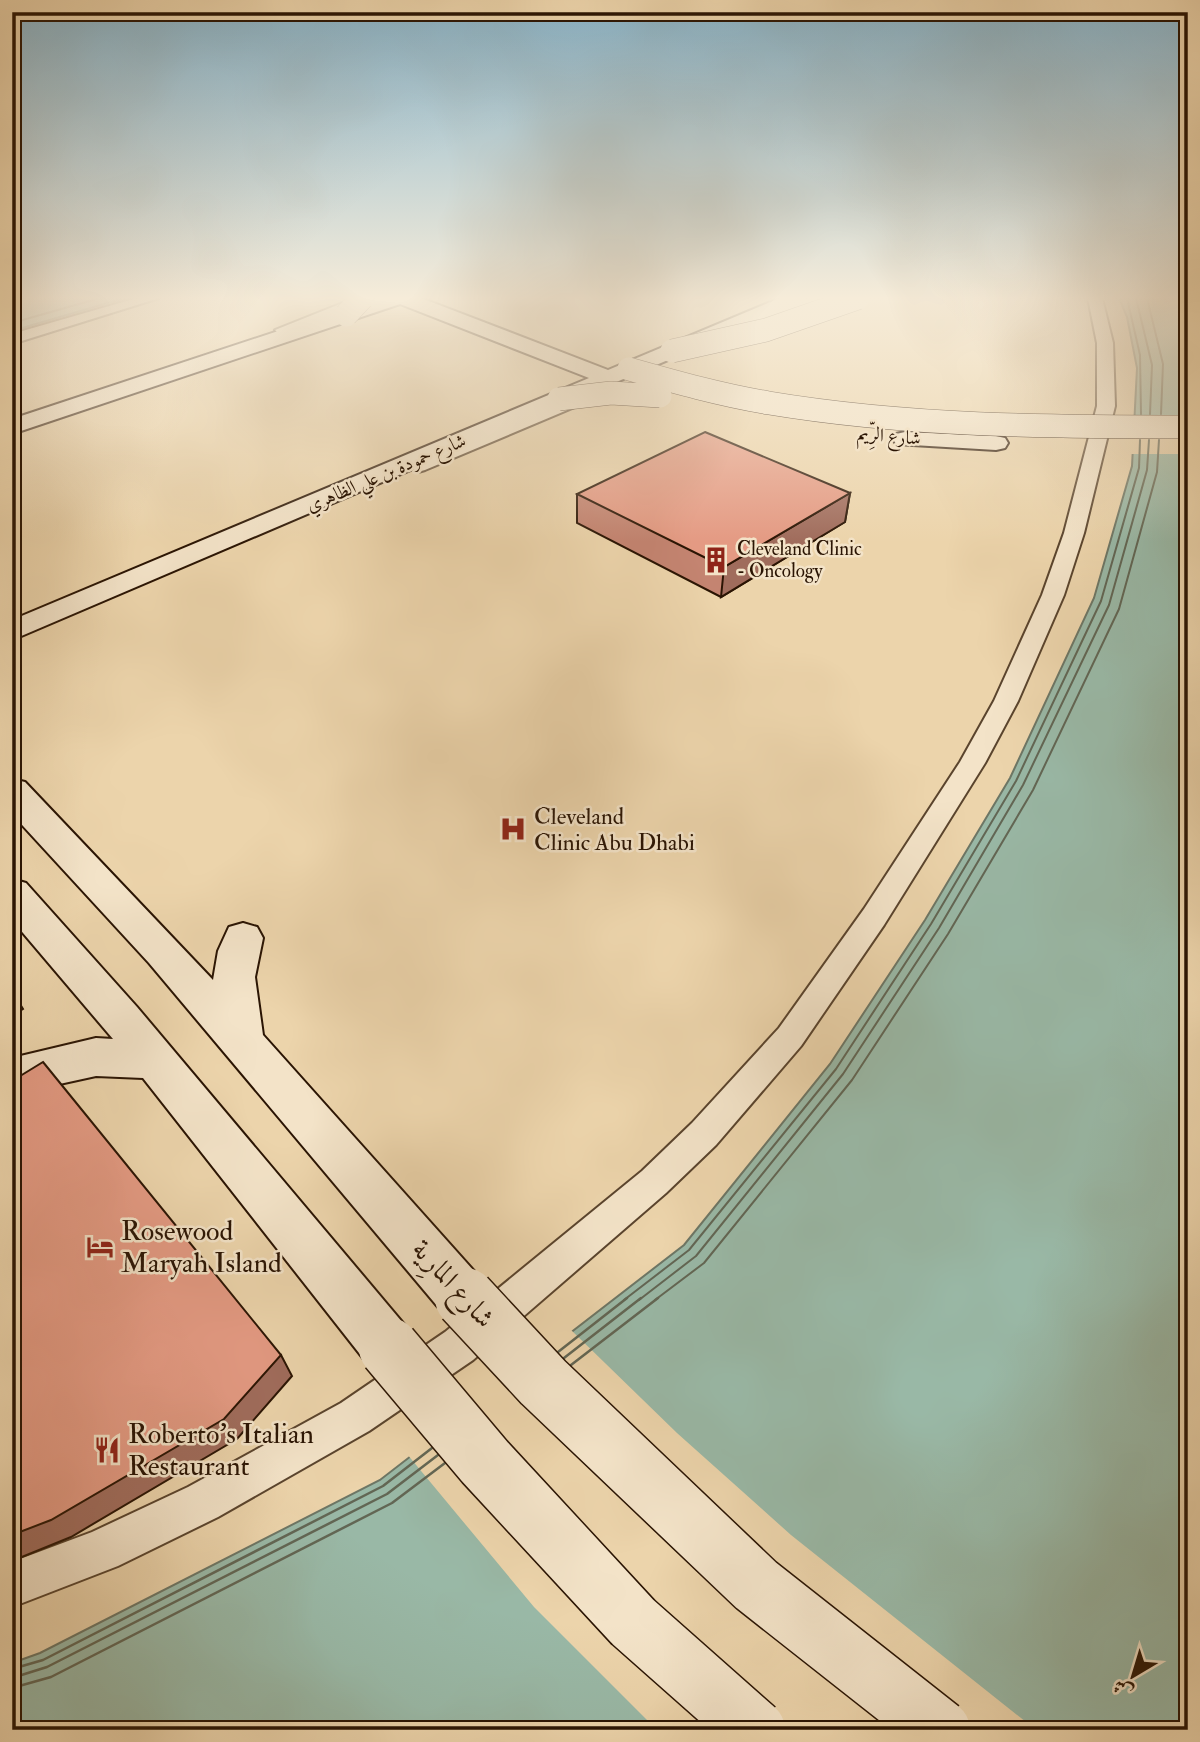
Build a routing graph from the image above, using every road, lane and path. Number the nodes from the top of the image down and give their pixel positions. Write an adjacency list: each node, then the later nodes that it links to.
1 (135, 379): 10 (street)
2 (154, 379): 11 (main road)
3 (607, 379): 9 (main road, شارع حمودة بن علي الظاهري, bridge)
4 (612, 379): 15 (street)
5 (656, 379): 8 (main road, شارع الرِّيم, bridge)
6 (664, 379): 8 (main road)
7 (1106, 379): 22 (street)
8 (666, 389): 9 (main road, bridge); 12 (main road, شارع الرِّيم, bridge); 13 (main road, شارع الرِّيم)
9 (559, 399): 14 (main road, شارع حمودة بن علي الظاهري)
10 (12, 420)
11 (12, 427)
12 (1188, 427)
13 (1188, 443)
14 (12, 631)
15 (12, 637)
16 (12, 792): 19 (main road, شارع المارِية)
17 (12, 893): 20 (main road)
18 (243, 938): 19 (main road)
19 (242, 1041): 24 (main road, شارع المارِية, bridge)
20 (153, 1060): 21 (main road); 23 (main road, bridge)
21 (23, 1073)
22 (12, 1585)
23 (755, 1730)
24 (940, 1730)

